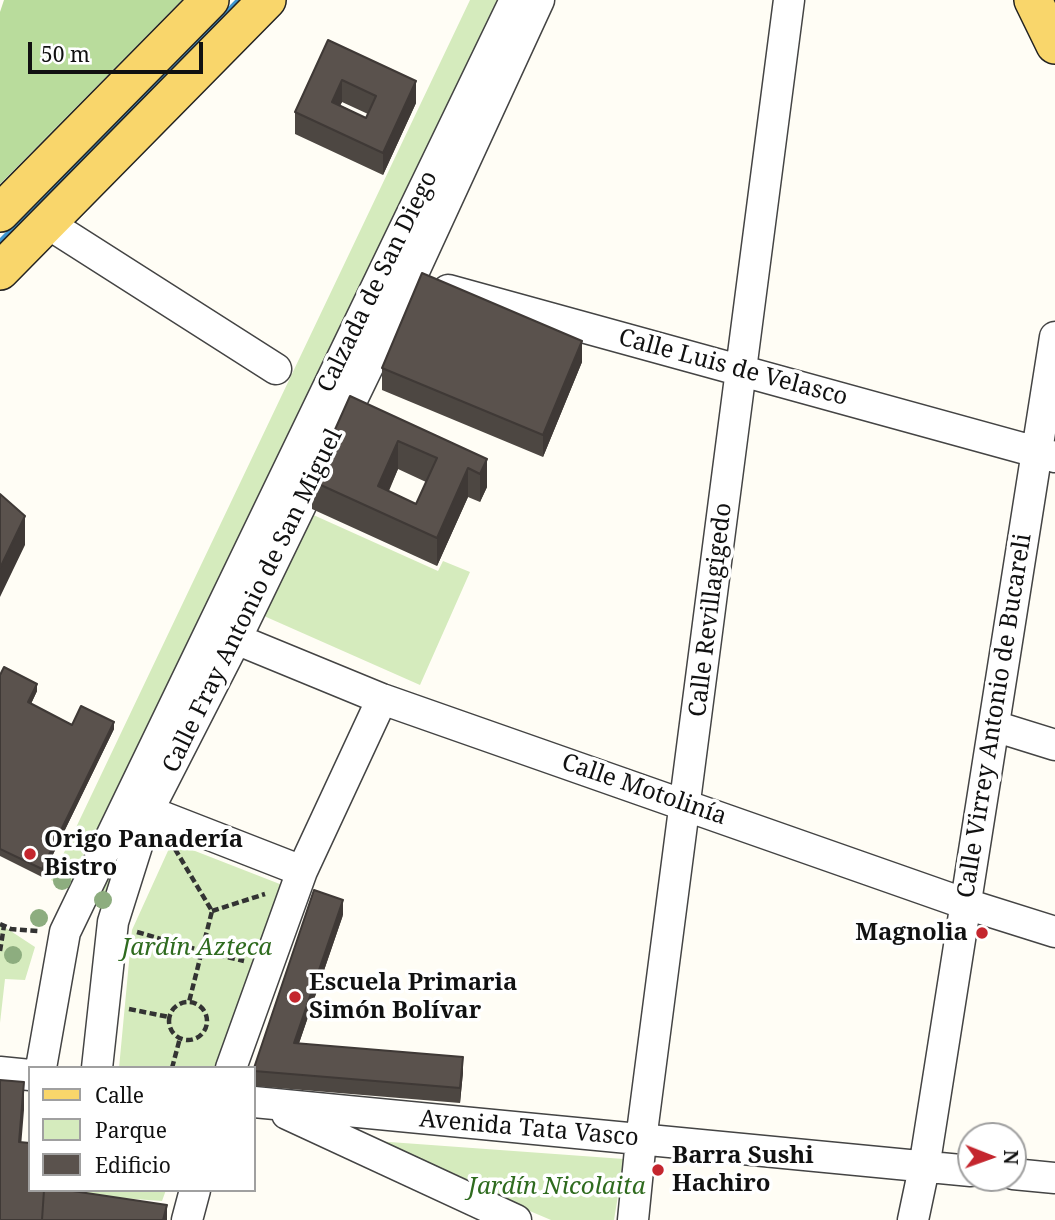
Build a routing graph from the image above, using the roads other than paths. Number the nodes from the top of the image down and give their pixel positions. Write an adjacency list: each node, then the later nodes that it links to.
1 (210, 0): 8 (main road)
2 (267, 0): 9 (main road)
3 (514, 0): 25 (street, Calzada de San Diego)
4 (539, 0): 11 (street, Calle Fray Antonio de San Miguel)
5 (789, 0): 14 (street, Calle Revillagigedo)
6 (1033, 0): 7 (main road)
7 (1055, 45)
8 (0, 213)
9 (47, 223): 10 (main road); 13 (street)
10 (0, 271)
11 (410, 280): 14 (street, Calle Luis de Velasco); 16 (street, Calle Fray Antonio de San Miguel)
12 (1055, 337): 15 (street, Calle Virrey Antonio de Bucareli)
13 (276, 369)
14 (742, 371): 15 (street, Calle Luis de Velasco); 20 (street, Calle Revillagigedo)
15 (1046, 454): 18 (street, Calle Virrey Antonio de Bucareli)
16 (236, 639): 17 (street, Calle Motolinía); 21 (street, Calle Fray Antonio de San Miguel)
17 (382, 699): 20 (street, Calle Motolinía); 22 (street)
18 (994, 726): 19 (street); 23 (street, Calle Virrey Antonio de Bucareli)
19 (1055, 745)
20 (686, 804): 23 (street, Calle Motolinía); 31 (street, Calle Revillagigedo)
21 (148, 811): 22 (street); 26 (street, Calle Fray Antonio de San Miguel)
22 (302, 871): 27 (street)
23 (966, 904): 24 (street, Calle Motolinía); 32 (street, Calle Virrey Antonio de Bucareli)
24 (1055, 932)
25 (41, 1066)
26 (97, 1066)
27 (231, 1066)
28 (0, 1072): 29 (street)
29 (28, 1075)
30 (261, 1103): 31 (street, Avenida Tata Vasco); 38 (street)
31 (642, 1140): 32 (street, Avenida Tata Vasco); 39 (street, Calle Revillagigedo)
32 (924, 1168): 33 (street, Avenida Tata Vasco); 40 (street, Calle Virrey Antonio de Bucareli)
33 (957, 1170)
34 (1027, 1175): 35 (street)
35 (1055, 1178)
36 (194, 1192): 37 (street)
37 (187, 1220)
38 (516, 1220)
39 (633, 1220)
40 (913, 1220)

